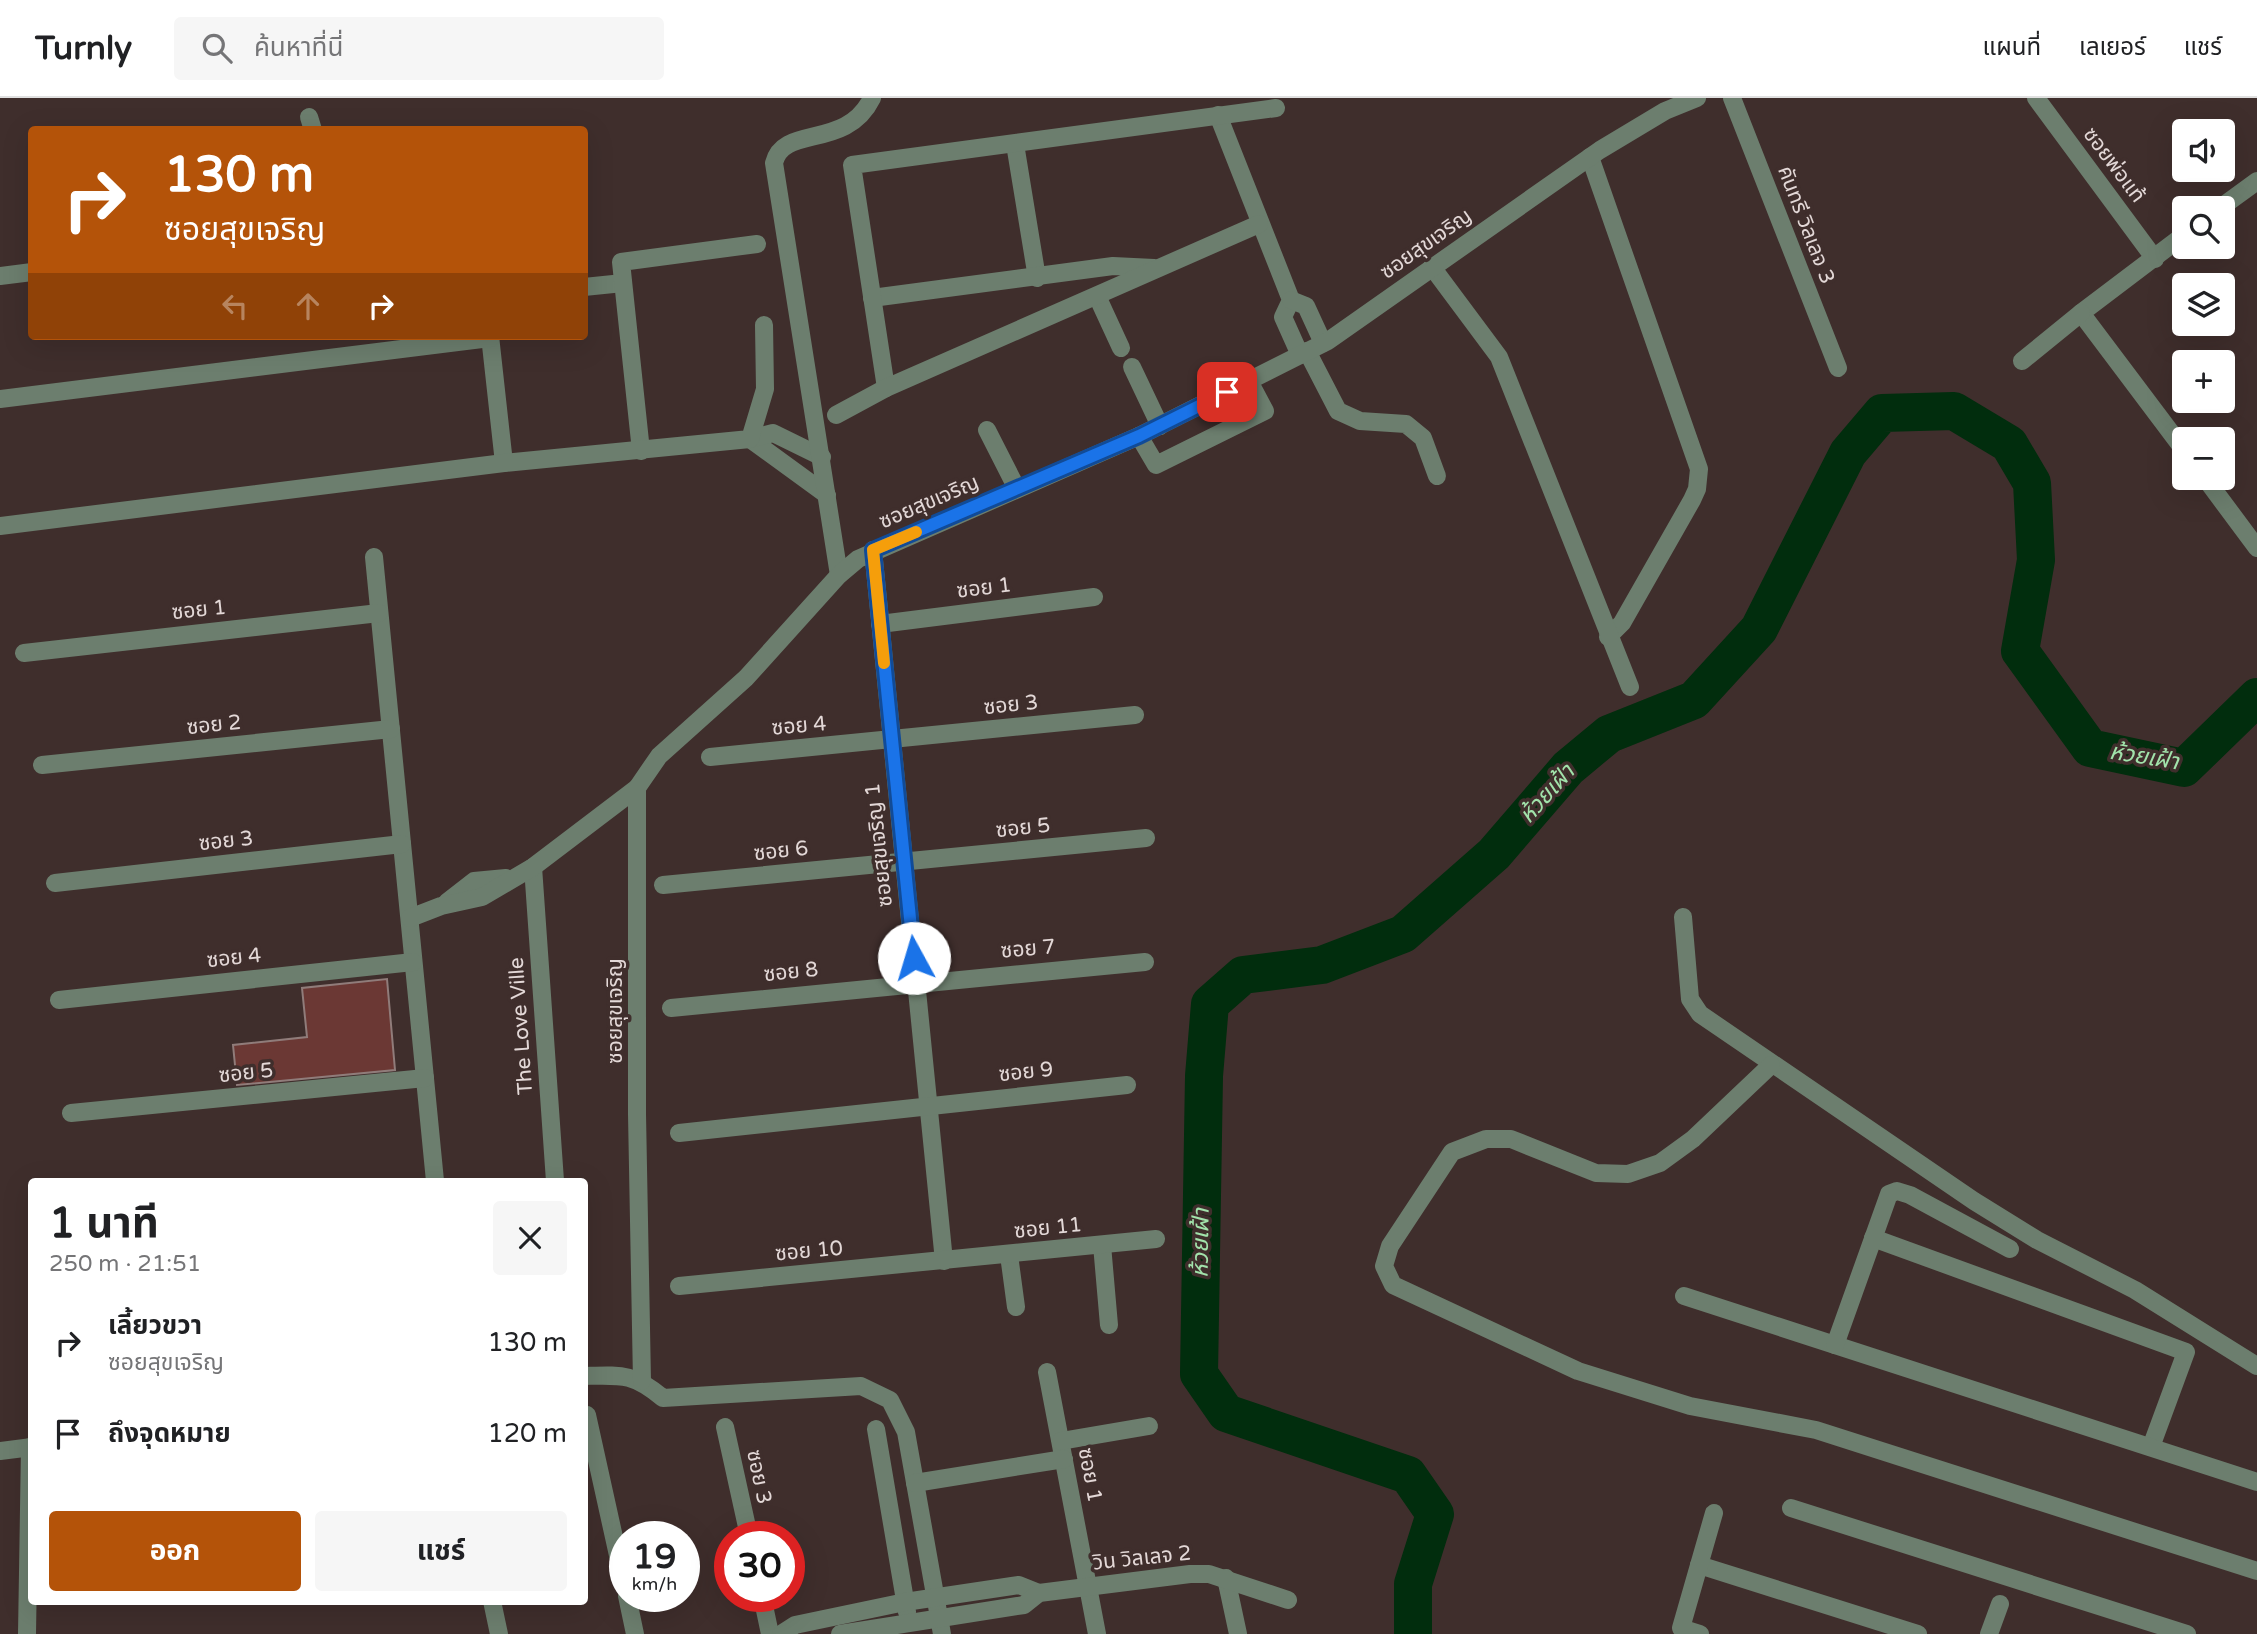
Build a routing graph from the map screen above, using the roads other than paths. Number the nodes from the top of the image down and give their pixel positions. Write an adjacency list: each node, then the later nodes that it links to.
1 (872, 98): 44 (street)
2 (1697, 98): 8 (street, ซอยสุขเจริญ)
3 (1732, 98): 33 (street, คันทรี วิลเลจ 3)
4 (2036, 98): 14 (street, ซอยพ่อแท้)
5 (1276, 108): 6 (street)
6 (1219, 115): 7 (street); 11 (street)
7 (1016, 144): 19 (street); 23 (street)
8 (1590, 157): 15 (street, ซอยสุขเจริญ); 58 (street)
9 (2257, 181): 10 (street)
10 (2235, 197)
11 (1259, 223): 16 (street); 24 (street)
12 (757, 244): 20 (street)
13 (2172, 245): 14 (street)
14 (2155, 258): 25 (street)
15 (1432, 267): 30 (street, ซอยสุขเจริญ); 58 (street)
16 (1157, 268): 19 (street); 22 (street)
17 (28, 272): 18 (street)
18 (0, 276)
19 (1037, 278): 23 (street)
20 (624, 283): 21 (street); 43 (street)
21 (588, 287)
22 (1097, 296): 29 (street); 35 (street)
23 (872, 298): 35 (street)
24 (1290, 300): 30 (street); 30 (street)
25 (2081, 313): 31 (street); 40 (street)
26 (764, 325): 42 (street)
27 (466, 340): 36 (street)
28 (490, 340): 45 (street)
29 (1121, 348)
30 (1310, 350): 34 (street, ซอยสุขเจริญ); 46 (street)
31 (2022, 361)
32 (1132, 367): 38 (street)
33 (1838, 368)
34 (1249, 381): 38 (street, ซอยสุขเจริญ); 41 (street)
35 (886, 388): 37 (street)
36 (0, 399)
37 (836, 415)
38 (1160, 426): 41 (street, ซอยสุขเจริญ)
39 (987, 430): 47 (street)
40 (2172, 434)
41 (1139, 436): 47 (street, ซอยสุขเจริญ)
42 (750, 439): 43 (street); 44 (street); 49 (street)
43 (641, 451): 45 (street)
44 (822, 457): 49 (street)
45 (503, 463): 50 (street)
46 (1437, 477)
47 (1017, 489): 52 (street, ซอยสุขเจริญ)
48 (2213, 490): 51 (street)
49 (827, 495): 54 (street)
50 (0, 526)
51 (2257, 548)
52 (873, 550): 54 (street, ซอยสุขเจริญ); 57 (street, ซอยสุขเจริญ 1)
53 (374, 557): 56 (street)
54 (839, 575): 66 (street, ซอยสุขเจริญ)
55 (1094, 597): 57 (street, ซอย 1)
56 (379, 613): 59 (street, ซอย 1); 62 (street)
57 (880, 624): 63 (street, ซอยสุขเจริญ 1)
58 (1608, 637): 60 (street)
59 (24, 653)
60 (1630, 687)
61 (1136, 715): 63 (street, ซอย 3)
62 (391, 729): 65 (street, ซอย 2); 68 (street)
63 (892, 740): 64 (street, ซอย 4); 69 (street, ซอยสุขเจริญ 1)
64 (710, 757)
65 (42, 765)
66 (637, 788): 70 (street); 102 (street, ซอยสุขเจริญ)
67 (1146, 838): 69 (street, ซอย 5)
68 (402, 844): 71 (street, ซอย 3); 73 (street)
69 (904, 862): 72 (street, ซอย 6); 77 (street, ซอยสุขเจริญ 1)
70 (533, 867): 73 (street); 87 (street, The Love Ville)
71 (55, 883)
72 (663, 885)
73 (410, 918): 75 (street)
74 (1683, 918): 80 (street)
75 (413, 962): 78 (street, ซอย 4); 81 (street)
76 (1145, 962): 77 (street, ซอย 7)
77 (916, 982): 79 (street, ซอย 8); 83 (street, ซอยสุขเจริญ 1)
78 (59, 1000)
79 (671, 1008)
80 (1771, 1065): 99 (street); 119 (street)
81 (425, 1078): 84 (street, ซอย 5); 86 (street)
82 (1127, 1085): 83 (street, ซอย 9)
83 (928, 1105): 85 (street); 93 (street, ซอยสุขเจริญ 1)
84 (71, 1113)
85 (679, 1133)
86 (435, 1178)
87 (555, 1178)
88 (1873, 1238): 91 (street); 98 (street); 109 (street)
89 (1156, 1239): 90 (street, ซอย 11)
90 (1102, 1245): 92 (street, ซอย 11); 97 (street)
91 (2010, 1249)
92 (1009, 1255): 93 (street, ซอย 11); 96 (street)
93 (944, 1261): 94 (street, ซอย 10)
94 (679, 1286)
95 (1684, 1296): 98 (street)
96 (1016, 1307)
97 (1110, 1325)
98 (1835, 1345): 109 (street)
99 (2257, 1366)
100 (1047, 1372): 107 (street, ซอย 1)
101 (588, 1376): 102 (street)
102 (642, 1381): 113 (street)
103 (588, 1420): 116 (street)
104 (1149, 1426): 107 (street)
105 (725, 1427): 117 (street, ซอย 3)
106 (876, 1429): 126 (street)
107 (1060, 1441): 111 (street, ซอย 1)
108 (28, 1447): 110 (street)
109 (2151, 1447): 112 (street)
110 (0, 1451)
111 (1064, 1459): 113 (street); 121 (street, ซอย 1)
112 (2257, 1482)
113 (915, 1483): 124 (street)
114 (1791, 1508): 144 (street)
115 (1714, 1513): 118 (street)
116 (610, 1521)
117 (746, 1521)
118 (1699, 1565): 141 (street); 142 (street)
119 (2257, 1571)
120 (1226, 1578): 121 (street, วิน วิลเลจ 2); 125 (street, วิน วิลเลจ 2); 140 (street)
121 (1089, 1586): 123 (street, วิน วิลเลจ 2); 139 (street)
122 (28, 1587): 133 (street)
123 (1039, 1594): 124 (street, วิน วิลเลจ 2); 131 (street, วิน วิลเลจ 2)
124 (936, 1597): 126 (street, วิน วิลเลจ 2); 131 (street)
125 (1288, 1600)
126 (905, 1602): 132 (street); 137 (street, วิน วิลเลจ 2)
127 (2000, 1604): 143 (street)
128 (493, 1605): 134 (street)
129 (630, 1612): 135 (street)
130 (765, 1612): 136 (street)
131 (940, 1626): 132 (street, วิน วิลเลจ 2)
132 (910, 1628): 138 (street, วิน วิลเลจ 2)
133 (27, 1634)
134 (499, 1634)
135 (635, 1634)
136 (770, 1634)
137 (781, 1634)
138 (840, 1634)
139 (1097, 1634)
140 (1238, 1634)
141 (1700, 1634)
142 (1919, 1634)
143 (1989, 1634)
144 (2187, 1634)

